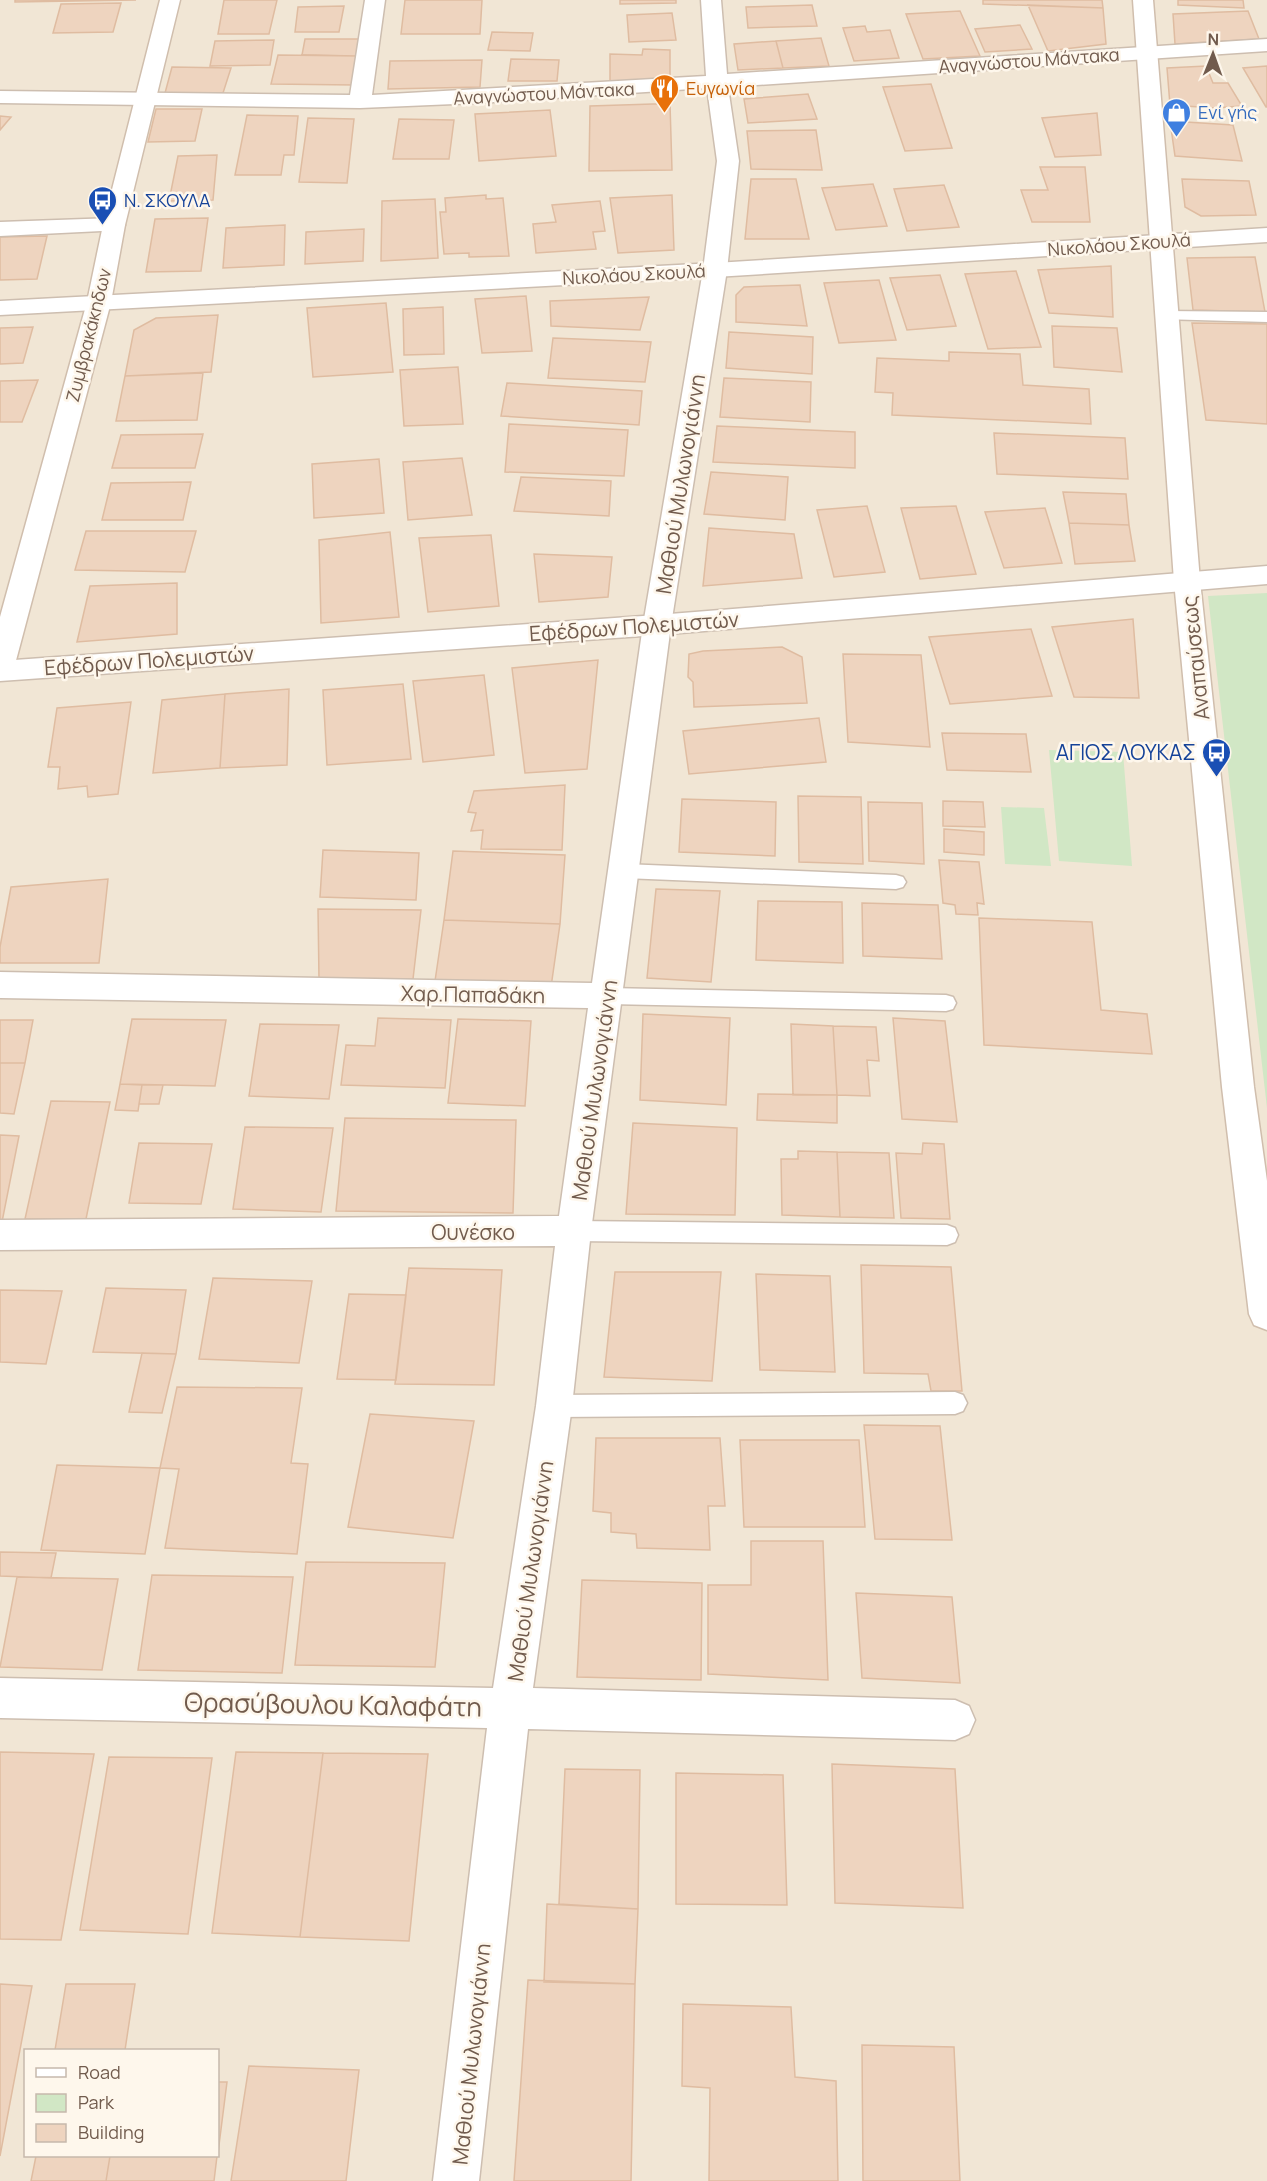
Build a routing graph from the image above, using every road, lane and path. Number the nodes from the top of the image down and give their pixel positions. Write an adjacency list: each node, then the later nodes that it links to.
1 (170, 0): 9 (street, Ζυμβρακάκηδων)
2 (375, 0): 10 (street)
3 (711, 0): 7 (street, Μαθιού Μυλωνογιάννη)
4 (1143, 0): 6 (street, Αναπαύσεως)
5 (1267, 45): 6 (street, Αναγνώστου Μάντακα)
6 (1146, 51): 7 (street, Αναγνώστου Μάντακα); 14 (street, Αναπαύσεως)
7 (717, 83): 10 (street, Αναγνώστου Μάντακα); 15 (street, Μαθιού Μυλωνογιάννη)
8 (0, 97): 9 (street, Αναγνώστου Μάντακα)
9 (146, 99): 10 (street, Αναγνώστου Μάντακα); 11 (street, Ζυμβρακάκηδων)
10 (360, 102)
11 (114, 225): 12 (street); 16 (street, Ζυμβρακάκηδων)
12 (0, 228)
13 (1267, 235): 14 (street, Νικολάου Σκουλά)
14 (1160, 241): 15 (street, Νικολάου Σκουλά); 18 (street, Αναπαύσεως)
15 (715, 270): 16 (street, Νικολάου Σκουλά); 22 (street, Μαθιού Μυλωνογιάννη)
16 (99, 302): 17 (street, Νικολάου Σκουλά); 23 (street, Ζυμβρακάκηδων)
17 (0, 308)
18 (1166, 316): 19 (lane); 21 (street, Αναπαύσεως)
19 (1267, 317)
20 (1267, 575): 21 (street, Εφέδρων Πολεμιστών)
21 (1187, 581): 22 (street, Εφέδρων Πολεμιστών); 32 (street, Αναπαύσεως)
22 (657, 625): 23 (street, Εφέδρων Πολεμιστών); 24 (street, Μαθιού Μυλωνογιάννη)
23 (0, 669)
24 (624, 871): 25 (lane); 27 (street, Μαθιού Μυλωνογιάννη)
25 (896, 882)
26 (0, 985): 27 (street, Χαρ.Παπαδάκη)
27 (608, 996): 28 (lane, Χαρ.Παπαδάκη); 29 (street, Μαθιού Μυλωνογιάννη)
28 (946, 1003)
29 (574, 1231): 30 (street, Ουνέσκο); 31 (lane, Ουνέσκο); 34 (street, Μαθιού Μυλωνογιάννη)
30 (0, 1235)
31 (947, 1235)
32 (1267, 1314)
33 (955, 1403): 34 (lane)
34 (554, 1406): 36 (street, Μαθιού Μυλωνογιάννη)
35 (0, 1698): 36 (street, Θρασύβουλου Καλαφάτη)
36 (510, 1708): 37 (street, Θρασύβουλου Καλαφάτη); 38 (street, Μαθιού Μυλωνογιάννη)
37 (955, 1720)
38 (456, 2181)

